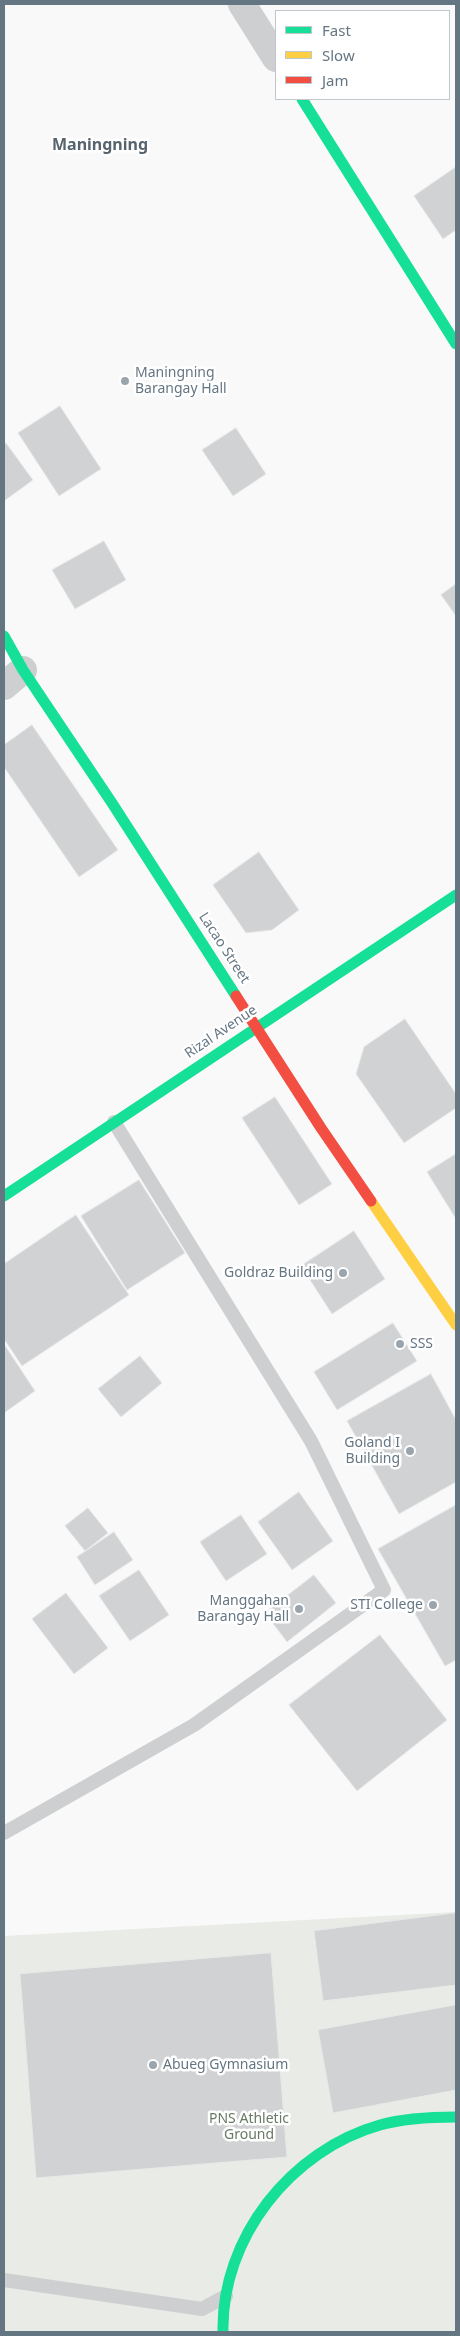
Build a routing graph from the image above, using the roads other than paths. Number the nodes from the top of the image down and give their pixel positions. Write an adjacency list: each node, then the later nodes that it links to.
1 (242, 4): 2 (street)
2 (275, 56)
3 (303, 100): 4 (street)
4 (456, 344)
5 (4, 636): 6 (street, Lacao Street)
6 (14, 678): 8 (street, Lacao Street)
7 (456, 895): 8 (street, Rizal Avenue)
8 (257, 1026): 9 (street, Rizal Avenue); 11 (street, Lacao Street)
9 (114, 1122): 10 (street, Rizal Avenue); 12 (lane)
10 (4, 1196)
11 (456, 1325)
12 (4, 1833)
13 (456, 2117): 15 (street)
14 (4, 2280): 15 (lane)
15 (226, 2296): 16 (street)
16 (223, 2332)

